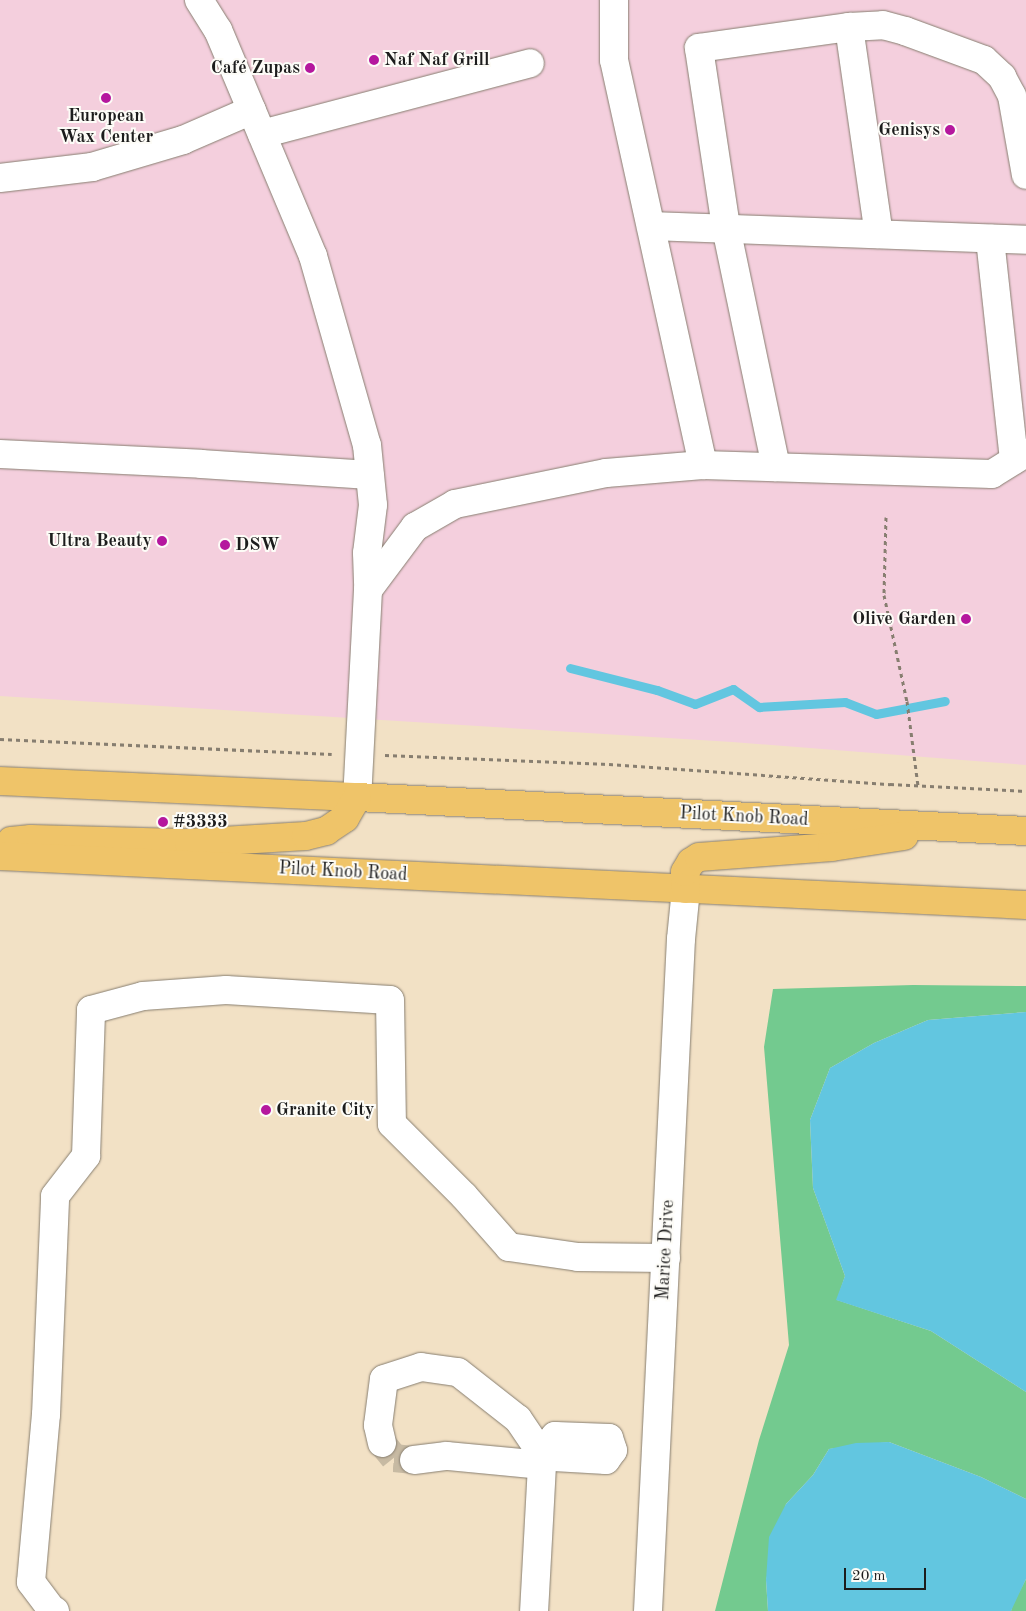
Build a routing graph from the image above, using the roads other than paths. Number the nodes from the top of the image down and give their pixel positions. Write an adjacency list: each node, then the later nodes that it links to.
1 (199, 0): 5 (street)
2 (614, 0): 8 (street)
3 (849, 27): 6 (street); 9 (street); 10 (street)
4 (530, 63): 5 (street)
5 (257, 122): 7 (street); 18 (street)
6 (1026, 175)
7 (0, 178)
8 (651, 226): 9 (street); 16 (street)
9 (726, 227): 10 (street); 17 (street)
10 (879, 234): 11 (street)
11 (990, 239): 12 (street); 13 (street)
12 (1026, 240)
13 (1015, 361): 15 (street)
14 (0, 454): 18 (street)
15 (1020, 456): 17 (street)
16 (703, 465): 17 (street); 19 (street)
17 (776, 467)
18 (370, 475): 19 (street)
19 (368, 590): 21 (street)
20 (6, 785): 21 (main road, Pilot Knob Road)
21 (357, 797): 22 (main road, Pilot Knob Road); 24 (main road, Pilot Knob Road)
22 (952, 828): 23 (main road, Pilot Knob Road); 26 (main road, Pilot Knob Road)
23 (1026, 831)
24 (0, 843)
25 (0, 856): 26 (main road, Pilot Knob Road)
26 (686, 889): 27 (main road, Pilot Knob Road); 28 (street, Marice Drive)
27 (1026, 905)
28 (666, 1258): 31 (street, Marice Drive); 33 (street)
29 (382, 1443): 30 (street)
30 (542, 1452): 31 (street); 32 (street); 34 (street)
31 (655, 1453): 35 (street, Marice Drive)
32 (414, 1460)
33 (56, 1611)
34 (534, 1611)
35 (648, 1611)

